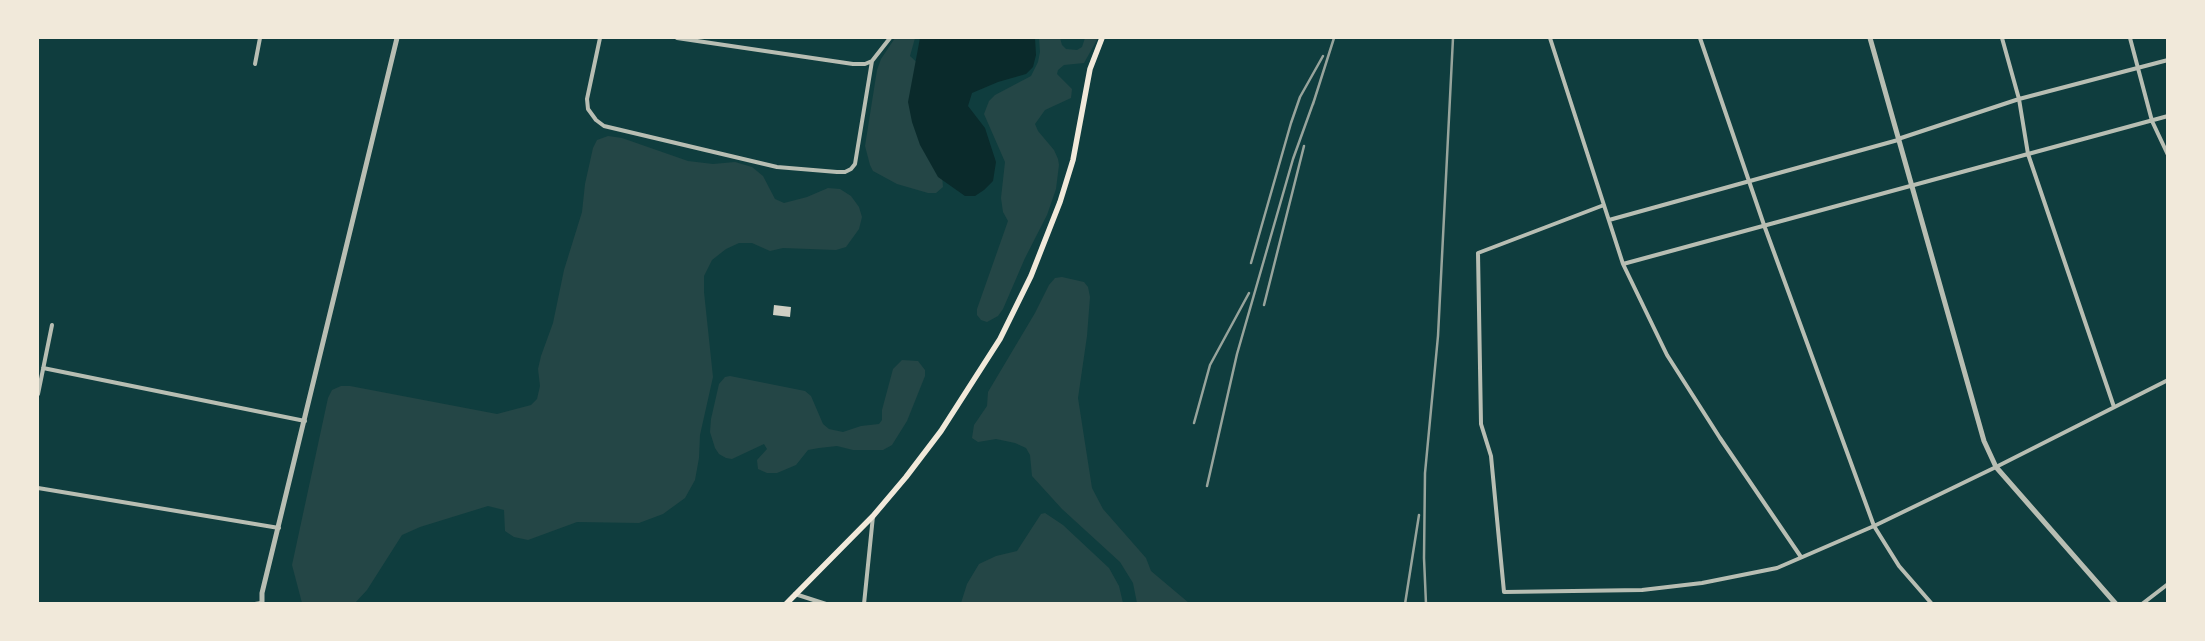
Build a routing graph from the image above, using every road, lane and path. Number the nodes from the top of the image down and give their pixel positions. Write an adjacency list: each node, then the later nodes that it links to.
1 (260, 38): 14 (street)
2 (397, 38): 33 (street)
3 (600, 38): 13 (street)
4 (677, 38): 13 (street)
5 (890, 38): 13 (street)
6 (1102, 38): 36 (main road)
7 (1550, 38): 24 (street)
8 (1700, 38): 22 (street)
9 (1870, 38): 19 (street)
10 (2002, 38): 16 (street)
11 (2130, 38): 15 (street)
12 (2168, 60): 15 (street)
13 (872, 61)
14 (255, 64)
15 (2138, 68): 16 (street); 18 (street)
16 (2019, 99): 19 (street); 20 (street)
17 (2168, 116): 18 (street)
18 (2152, 121): 20 (street); 21 (street)
19 (1898, 140): 22 (street); 23 (street)
20 (2028, 154): 23 (street); 32 (street)
21 (2168, 155)
22 (1749, 181): 25 (street); 26 (street)
23 (1910, 186): 26 (street); 34 (street)
24 (1604, 205): 25 (street); 39 (street)
25 (1609, 220): 27 (street)
26 (1764, 225): 27 (street); 37 (street)
27 (1623, 264): 39 (street)
28 (52, 325): 29 (street)
29 (43, 368): 31 (street); 33 (street)
30 (2168, 380): 32 (street)
31 (38, 394)
32 (2114, 407): 34 (street)
33 (305, 420): 38 (street)
34 (1996, 467): 37 (street); 47 (street)
35 (38, 488): 38 (street)
36 (873, 516): 41 (main road); 45 (street)
37 (1874, 526): 39 (street); 46 (street)
38 (279, 528): 42 (street)
39 (1801, 557)
40 (2168, 584): 48 (street)
41 (795, 594): 43 (main road); 44 (street)
42 (260, 603)
43 (786, 604)
44 (826, 604)
45 (864, 604)
46 (1932, 604)
47 (2116, 604)
48 (2142, 604)

